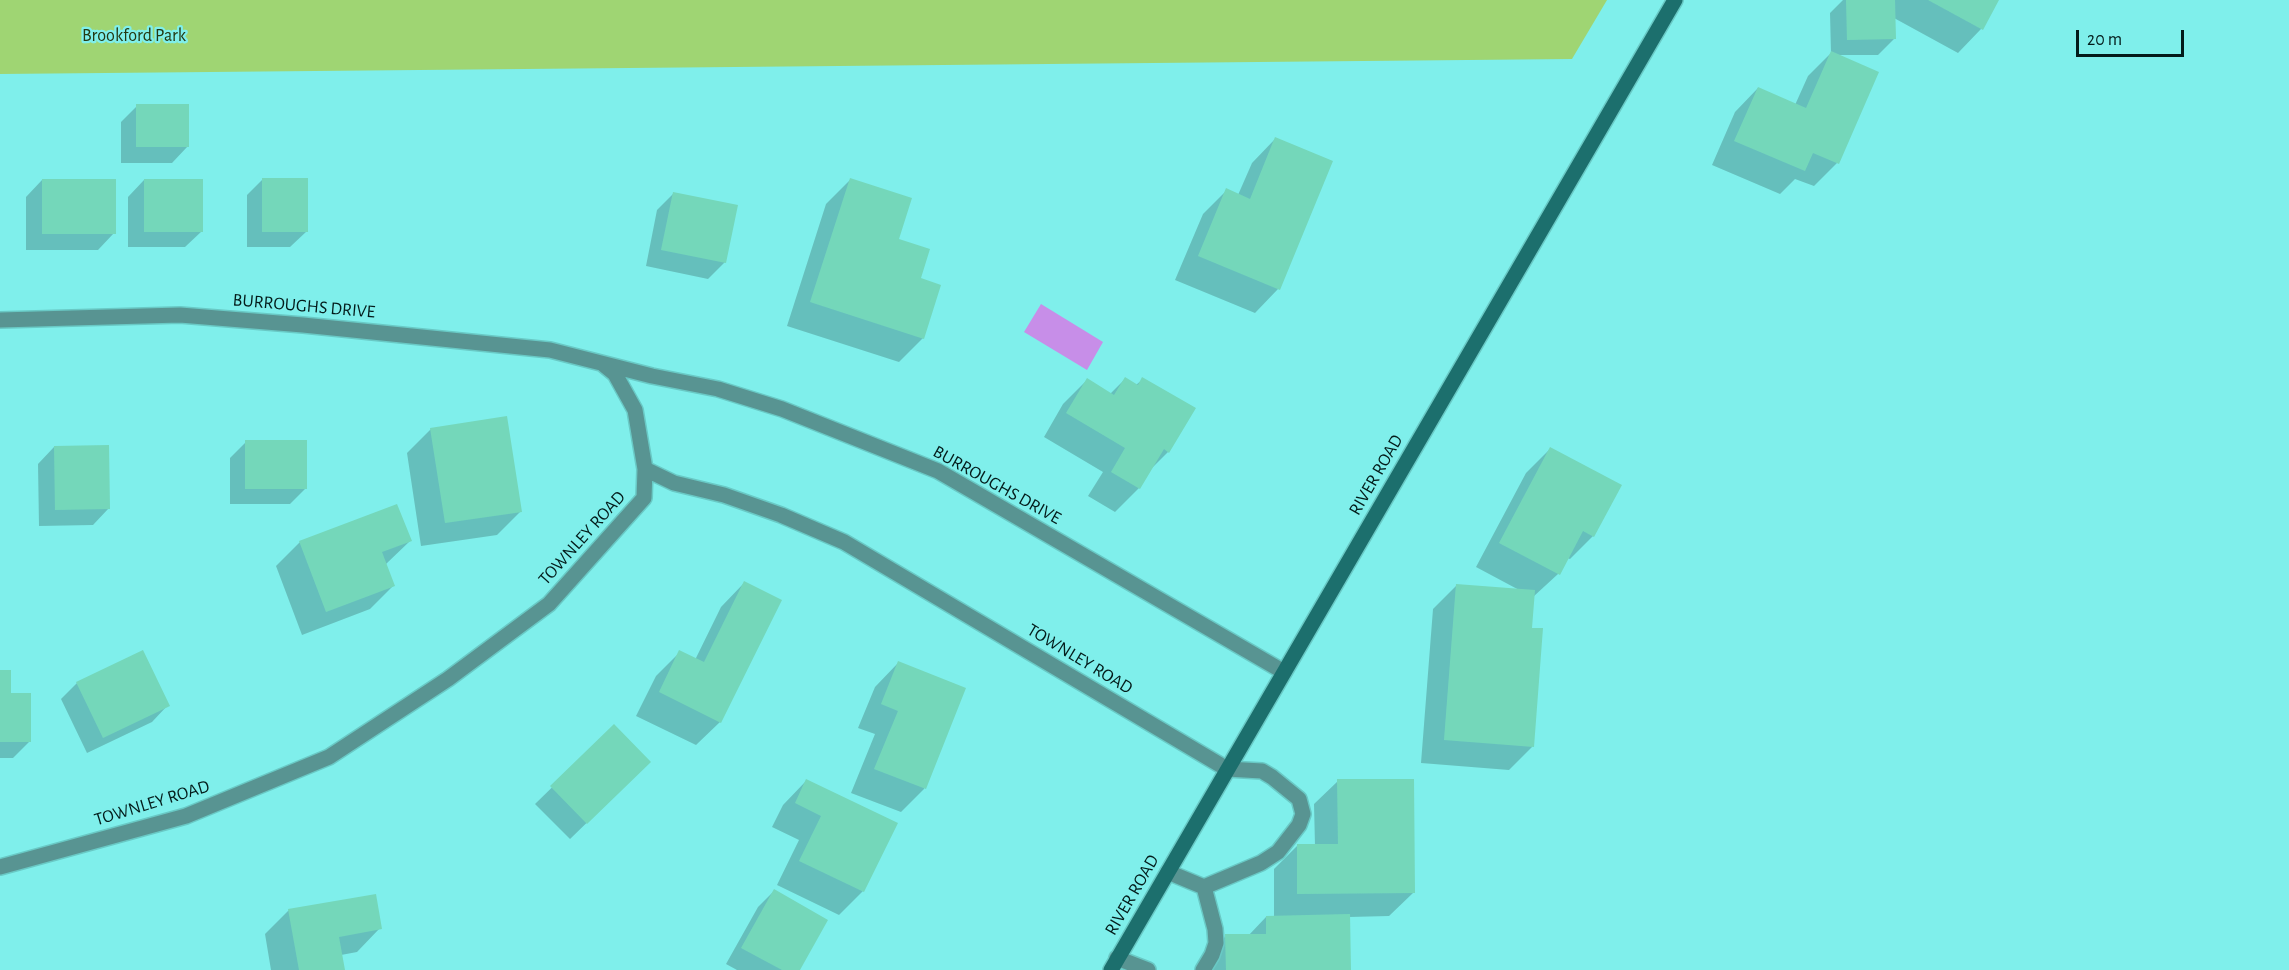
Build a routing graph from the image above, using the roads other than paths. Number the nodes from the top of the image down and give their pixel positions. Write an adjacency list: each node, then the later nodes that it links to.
1 (1675, 0): 5 (street, RIVER ROAD)
2 (0, 320): 3 (street, BURROUGHS DRIVE)
3 (601, 363): 4 (street); 5 (street, BURROUGHS DRIVE)
4 (645, 469): 6 (street, TOWNLEY ROAD); 7 (street, TOWNLEY ROAD)
5 (1284, 672): 6 (street, RIVER ROAD)
6 (1227, 769): 8 (street, RIVER ROAD); 9 (street)
7 (0, 867)
8 (1168, 872): 9 (street); 10 (street, RIVER ROAD)
9 (1204, 887): 12 (street)
10 (1114, 964): 11 (street)
11 (1148, 970)
12 (1203, 970)

